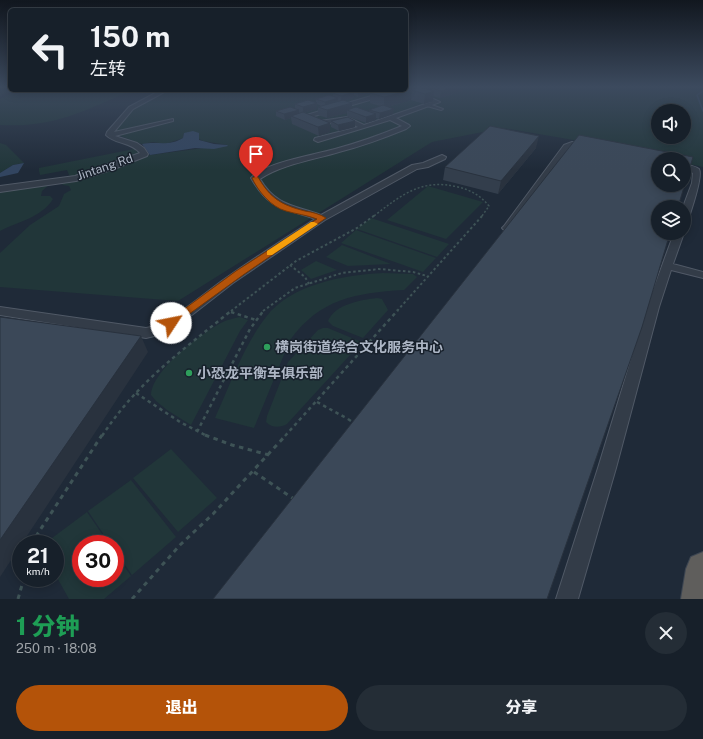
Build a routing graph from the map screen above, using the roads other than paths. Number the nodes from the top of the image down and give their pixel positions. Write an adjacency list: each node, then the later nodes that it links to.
1 (125, 114): 7 (street)
2 (316, 114): 6 (street)
3 (402, 114): 4 (street)
4 (390, 118): 6 (street); 14 (street)
5 (171, 120): 7 (street)
6 (364, 127): 8 (street)
7 (110, 135): 12 (street, Jintang Rd)
8 (318, 140)
9 (596, 147): 15 (street)
10 (442, 157): 14 (street)
11 (691, 169): 13 (street)
12 (0, 189)
13 (690, 200)
14 (322, 218): 19 (street)
15 (499, 238)
16 (676, 240): 17 (street)
17 (667, 266): 18 (street); 21 (street)
18 (703, 275)
19 (0, 311)
20 (703, 569): 22 (highway)
21 (567, 599)
22 (699, 599)

